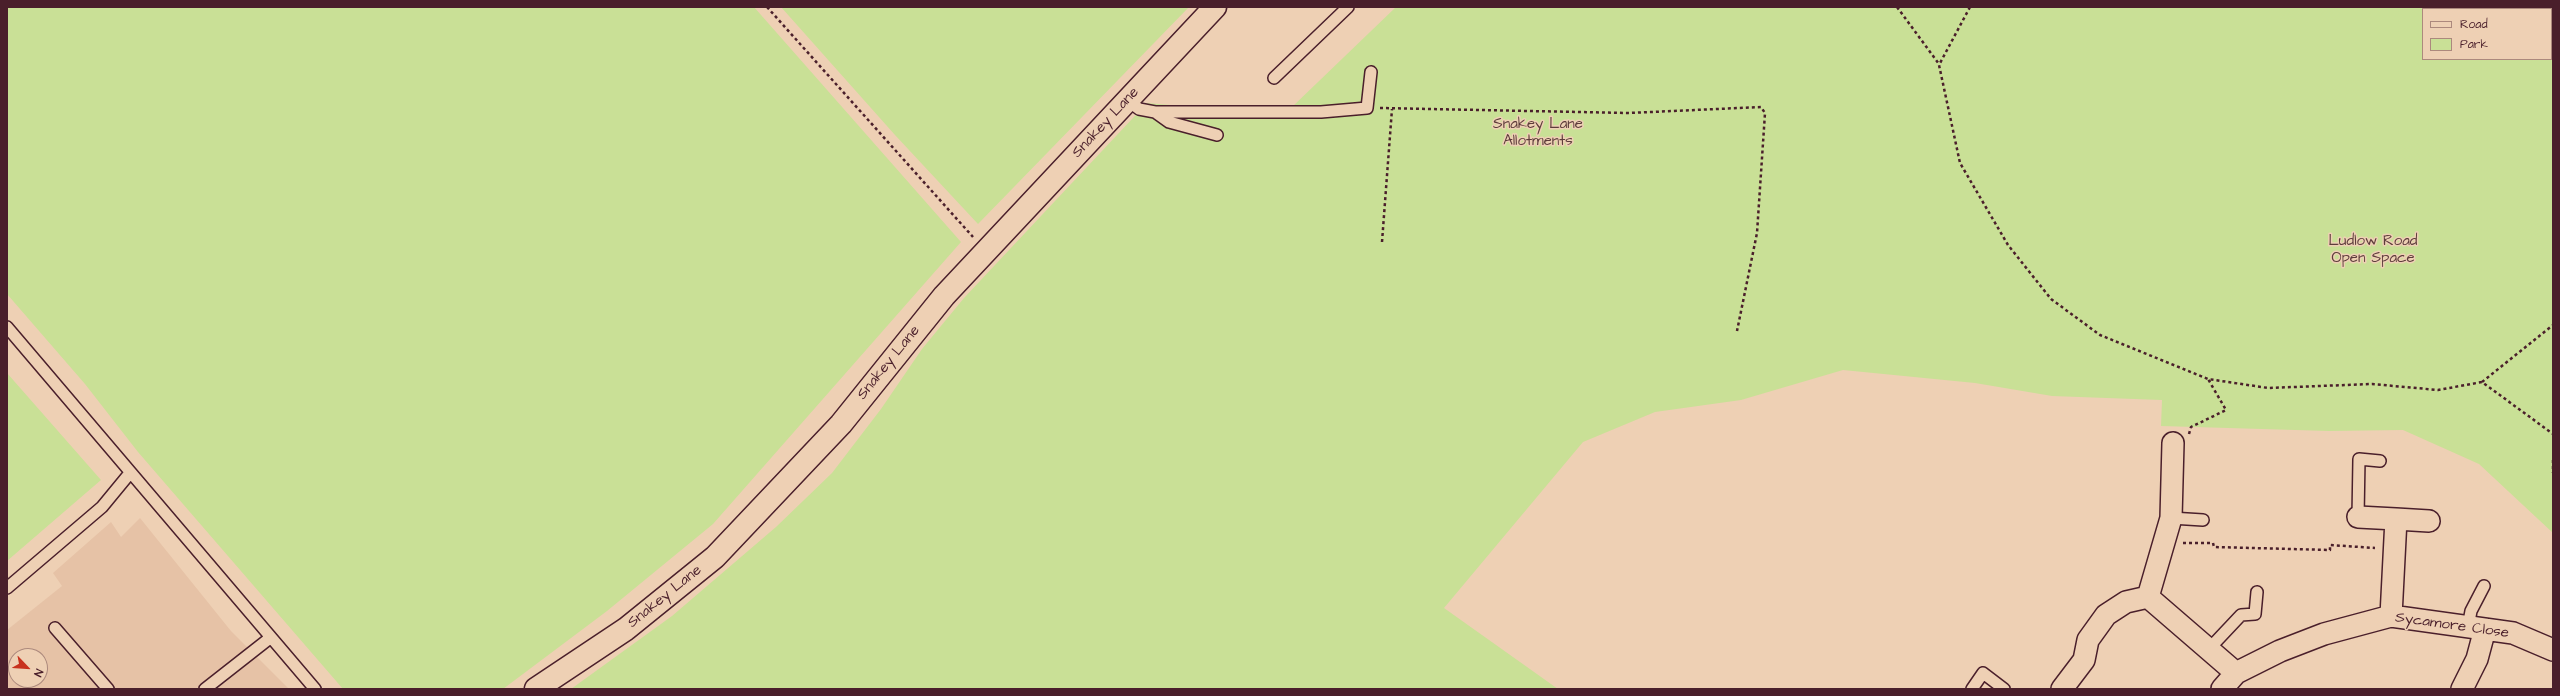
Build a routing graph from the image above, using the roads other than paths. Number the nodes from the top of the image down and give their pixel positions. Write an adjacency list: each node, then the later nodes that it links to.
1 (1215, 7): 5 (street, Snakey Lane)
2 (1348, 7): 4 (lane)
3 (1370, 72): 6 (lane)
4 (1274, 78)
5 (1126, 100): 6 (lane); 31 (street, Snakey Lane)
6 (1154, 112): 7 (lane)
7 (1217, 134)
8 (7, 327): 11 (lane)
9 (2180, 440): 13 (street)
10 (2380, 461): 12 (lane)
11 (130, 473): 18 (lane); 24 (lane)
12 (2358, 517): 14 (street)
13 (2171, 518): 15 (lane); 20 (street)
14 (2396, 519): 16 (street); 21 (street)
15 (2204, 520)
16 (2429, 521)
17 (2484, 586): 23 (lane)
18 (7, 588)
19 (2257, 592): 25 (lane)
20 (2148, 597): 25 (street); 34 (street)
21 (2391, 616): 23 (street, Sycamore Close); 27 (street, Sycamore Close)
22 (54, 628): 28 (lane)
23 (2476, 628): 26 (street, Sycamore Close); 36 (street)
24 (270, 638): 29 (lane); 30 (lane)
25 (2208, 650): 27 (street)
26 (2553, 650)
27 (2236, 673): 35 (street, Sycamore Close)
28 (108, 689)
29 (205, 689)
30 (315, 689)
31 (536, 689)
32 (1972, 689): 33 (lane)
33 (2004, 689)
34 (2062, 689)
35 (2222, 689)
36 (2462, 689)

